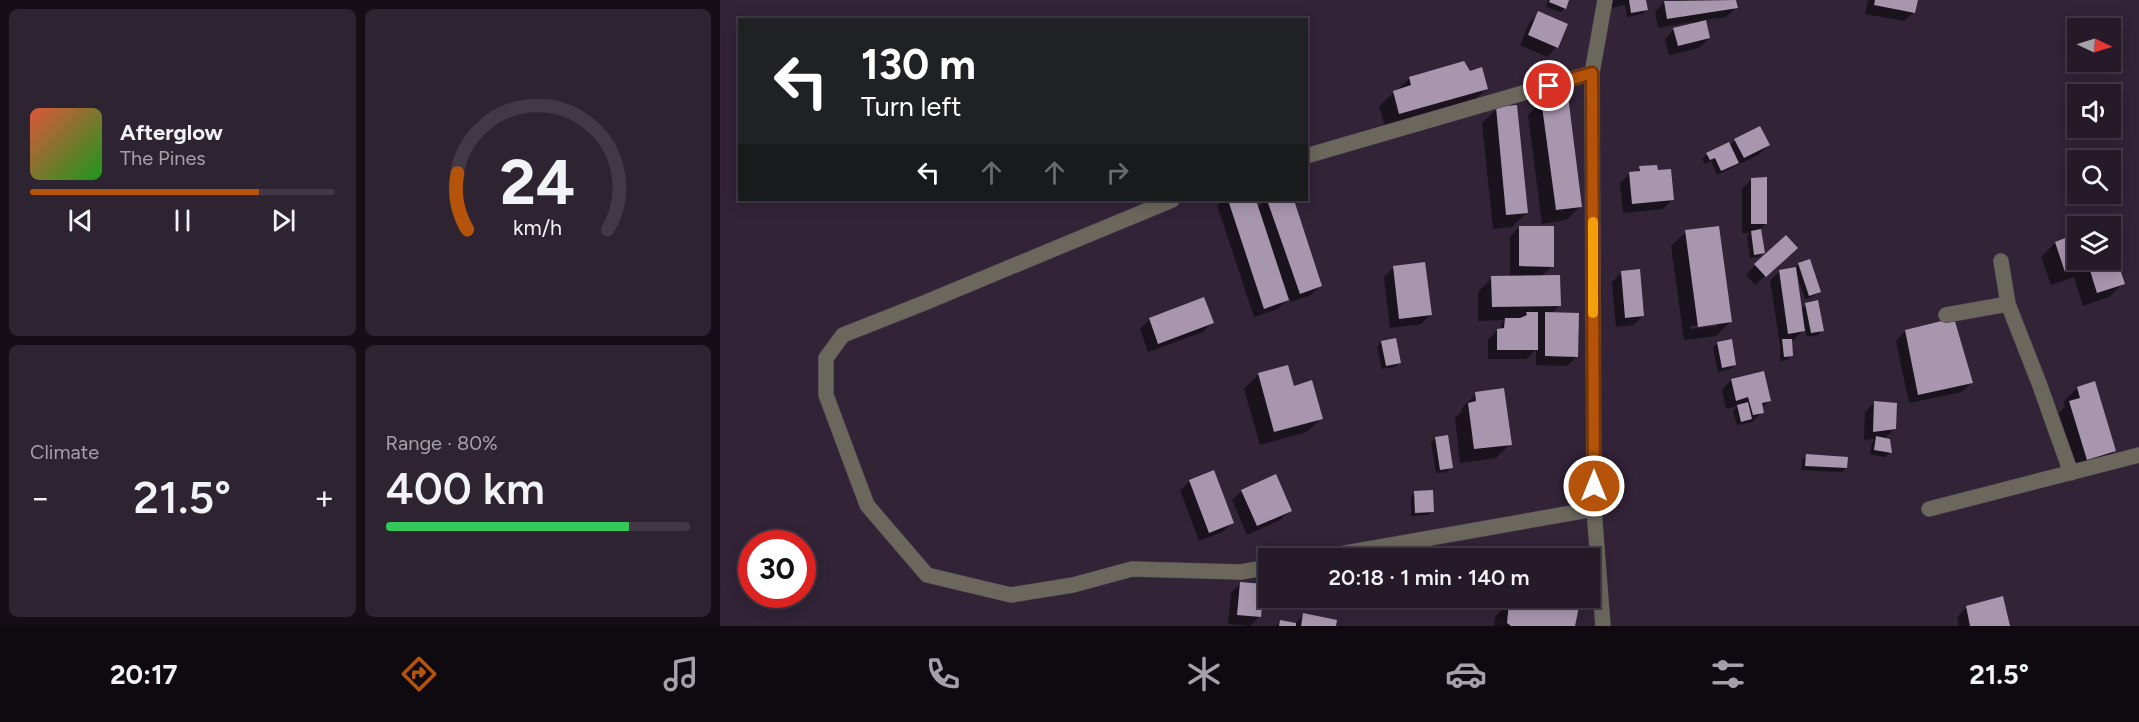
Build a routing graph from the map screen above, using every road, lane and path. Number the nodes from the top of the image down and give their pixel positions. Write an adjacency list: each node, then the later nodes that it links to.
1 (1605, 0): 2 (street)
2 (1592, 73): 3 (street); 10 (street)
3 (1308, 155)
4 (1170, 201): 13 (street)
5 (2001, 261): 6 (street)
6 (2008, 304): 7 (street); 9 (street)
7 (1946, 315)
8 (2139, 455): 9 (street)
9 (2071, 473): 11 (street)
10 (1594, 508): 12 (street); 14 (street)
11 (1929, 509)
12 (1372, 548)
13 (1258, 569)
14 (1603, 626)

